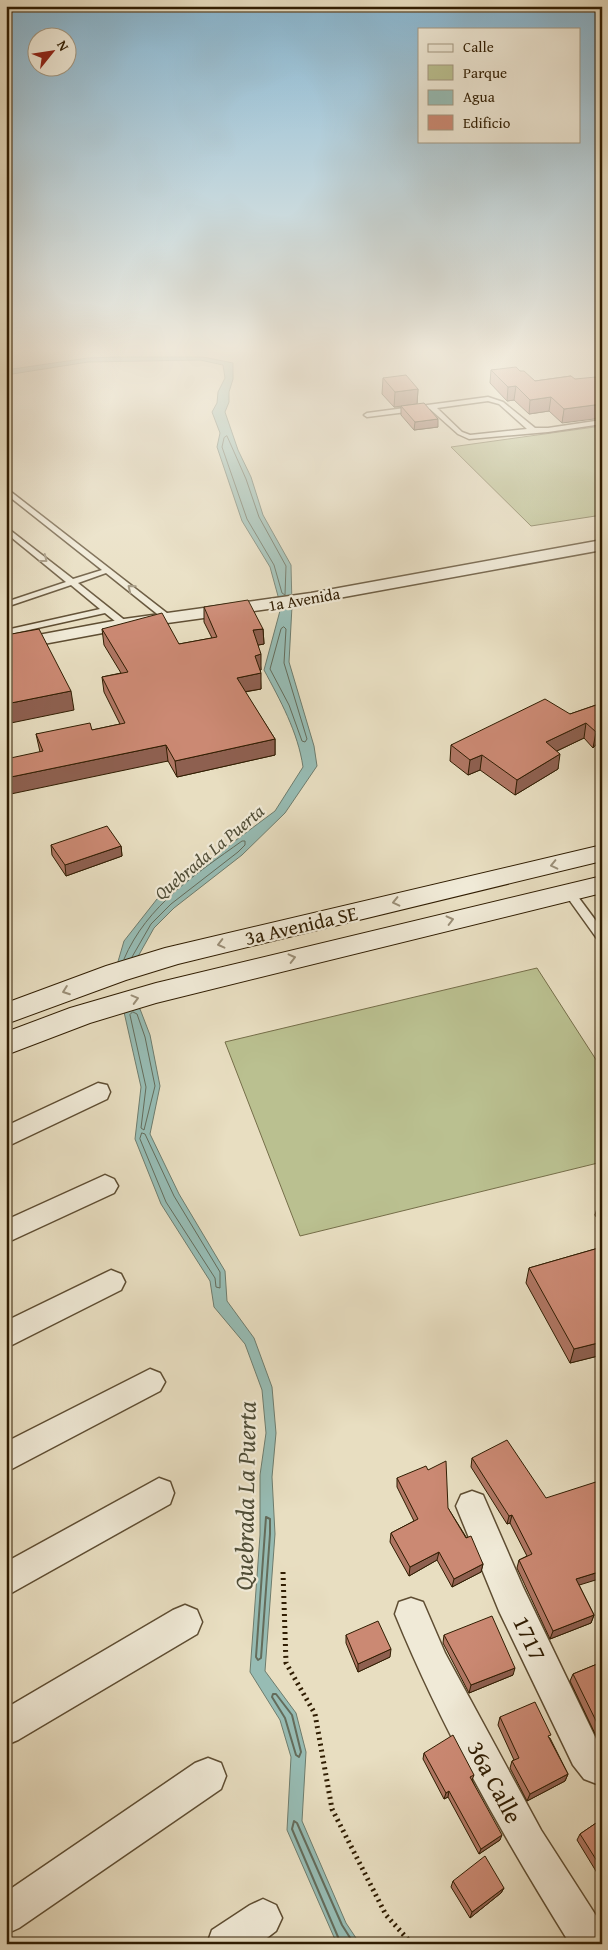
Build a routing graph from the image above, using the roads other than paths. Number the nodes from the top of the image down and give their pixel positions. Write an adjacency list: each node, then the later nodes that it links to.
1 (6, 490): 4 (lane)
2 (6, 529): 5 (lane, one-way to 5)
3 (602, 545): 8 (street, 1a Avenida)
4 (108, 570): 5 (lane); 8 (lane, one-way to 4)
5 (74, 583): 6 (lane); 7 (lane)
6 (6, 605)
7 (107, 610): 9 (lane); 10 (lane)
8 (169, 619): 9 (street, 1a Avenida)
9 (124, 624): 11 (street, 1a Avenida)
10 (6, 633)
11 (6, 646)
12 (602, 853): 16 (street, 3a Avenida SE, one-way to 16)
13 (602, 884): 14 (street, 3a Avenida SE)
14 (570, 892): 15 (lane); 17 (street, 3a Avenida SE, one-way to 14)
15 (602, 937)
16 (6, 1014)
17 (6, 1044)
18 (98, 1092): 19 (street)
19 (6, 1137)
20 (105, 1186): 21 (street)
21 (6, 1232)
22 (111, 1282): 23 (street)
23 (6, 1335)
24 (150, 1382): 25 (street)
25 (6, 1458)
26 (159, 1493): 28 (street)
27 (472, 1506): 32 (street, 1717)
28 (6, 1580)
29 (410, 1614): 37 (street, 36a Calle)
30 (185, 1622): 31 (street)
31 (6, 1728)
32 (599, 1765)
33 (208, 1776): 34 (street)
34 (6, 1915)
35 (263, 1918): 36 (street)
36 (226, 1944)
37 (592, 1944)

